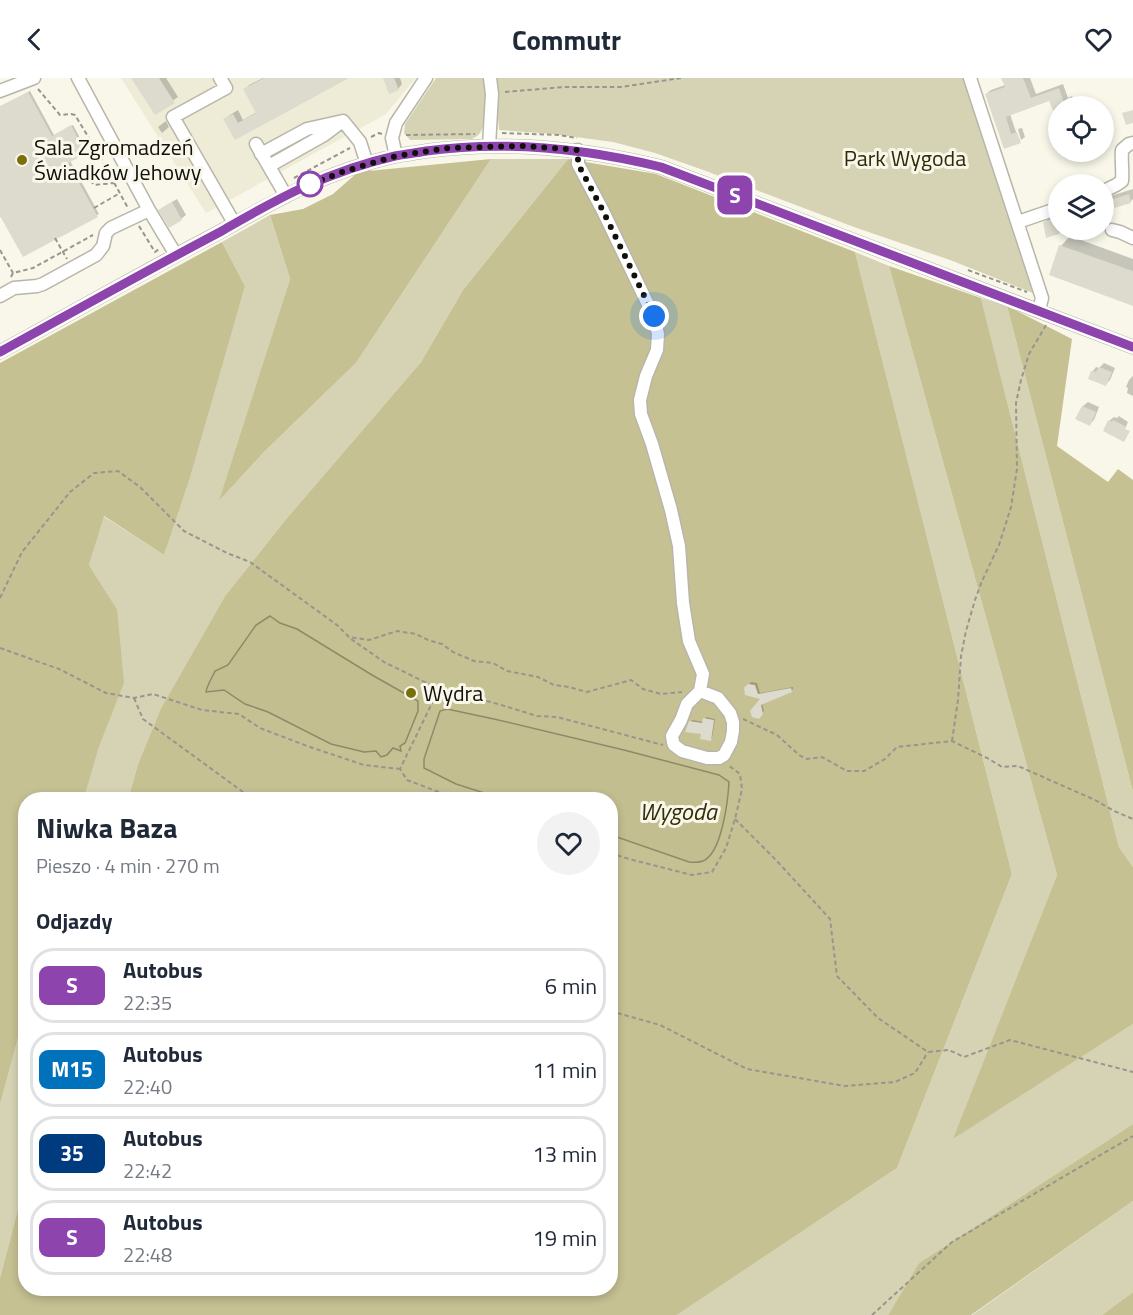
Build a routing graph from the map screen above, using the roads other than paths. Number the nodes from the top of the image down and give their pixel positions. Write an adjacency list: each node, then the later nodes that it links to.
1 (78, 78): 17 (street)
2 (220, 78): 20 (street)
3 (426, 78): 12 (street)
4 (490, 78): 10 (street)
5 (970, 78): 19 (street)
6 (32, 79): 7 (street)
7 (0, 91)
8 (343, 121): 13 (street); 14 (street); 14 (street)
9 (1133, 143): 15 (street)
10 (489, 146): 11 (street); 12 (street)
11 (578, 150): 25 (street); 28 (street)
12 (396, 156): 13 (street)
13 (367, 164): 16 (street)
14 (269, 166): 16 (street)
15 (1114, 186)
16 (286, 196): 20 (street)
17 (149, 210): 23 (street); 24 (street)
18 (1048, 212): 19 (street)
19 (1017, 222): 25 (street)
20 (234, 223): 23 (street)
21 (1114, 231): 22 (street)
22 (1133, 238)
23 (176, 255): 27 (street)
24 (0, 296)
25 (1038, 310): 26 (street)
26 (1133, 347)
27 (0, 352)
28 (700, 690): 28 (street)

